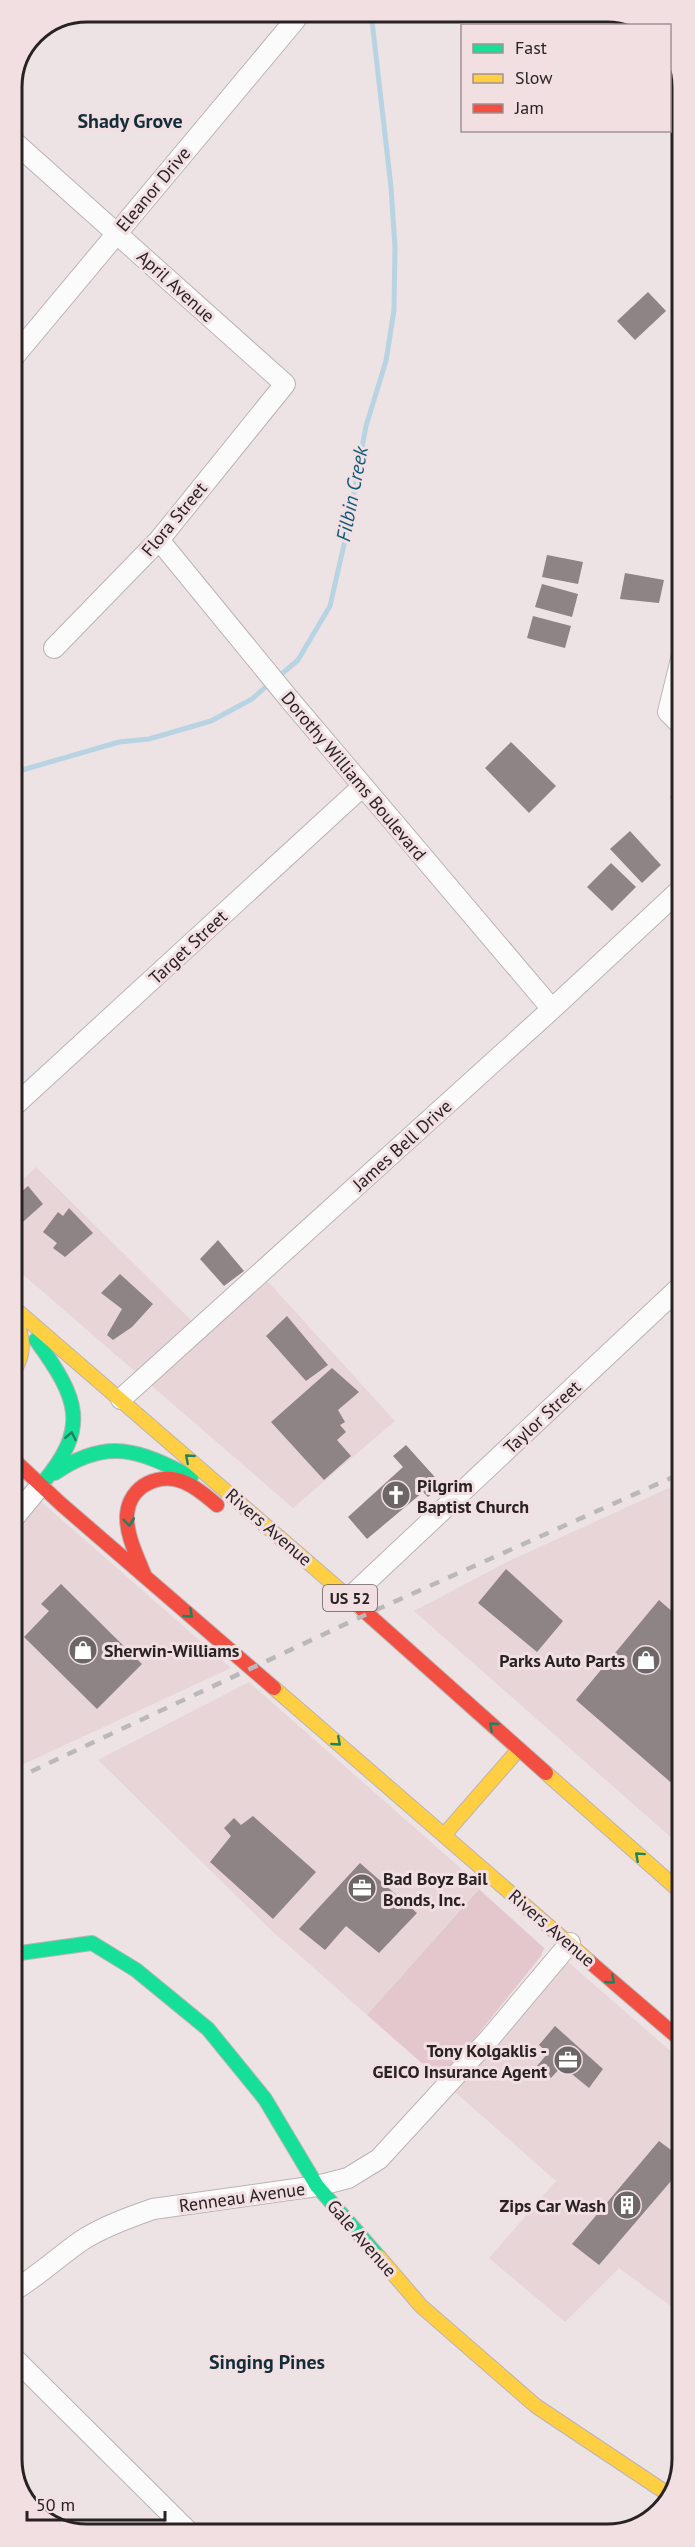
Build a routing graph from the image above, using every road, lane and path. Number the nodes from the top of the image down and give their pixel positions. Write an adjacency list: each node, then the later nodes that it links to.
1 (294, 22): 3 (street, Eleanor Drive)
2 (22, 149): 3 (street, April Avenue)
3 (117, 233): 4 (street, Eleanor Drive); 5 (street, April Avenue)
4 (22, 347)
5 (285, 384): 6 (street, Flora Street)
6 (159, 540): 7 (street, Flora Street); 10 (street, Dorothy Williams Boulevard)
7 (54, 648)
8 (672, 696): 9 (street)
9 (672, 716)
10 (363, 786): 12 (street, Dorothy Williams Boulevard); 13 (street, Target Street)
11 (672, 897): 12 (street, James Bell Drive)
12 (552, 1009): 19 (street, James Bell Drive)
13 (22, 1099)
14 (672, 1294): 26 (street, Taylor Street)
15 (22, 1316): 19 (main road, Rivers Avenue / US 52)
16 (22, 1322): 22 (main road, one-way to 16)
17 (22, 1336): 18 (main road)
18 (22, 1352)
19 (121, 1399): 21 (main road, Rivers Avenue / US 52, one-way to 19)
20 (22, 1467): 22 (main road, Rivers Avenue)
21 (216, 1481): 22 (main road); 24 (main road, Rivers Avenue / US 52)
22 (41, 1485): 23 (street); 25 (main road, Rivers Avenue)
23 (22, 1508)
24 (253, 1513): 25 (main road, one-way to 25); 26 (main road, Rivers Avenue / US 52)
25 (145, 1576): 28 (main road, Rivers Avenue, one-way to 28)
26 (349, 1598): 27 (main road, Rivers Avenue / US 52, one-way to 26)
27 (519, 1749): 28 (main road); 29 (main road, Rivers Avenue / US 52, one-way to 27)
28 (444, 1835): 30 (main road, Rivers Avenue)
29 (672, 1884)
30 (570, 1943): 32 (main road, Rivers Avenue, one-way to 32); 33 (street, Renneau Avenue)
31 (22, 1953): 33 (main road, Gale Avenue)
32 (672, 2032)
33 (317, 2186): 34 (street, Renneau Avenue); 36 (main road, Gale Avenue)
34 (22, 2286)
35 (22, 2365): 37 (street)
36 (664, 2491)
37 (181, 2524)

